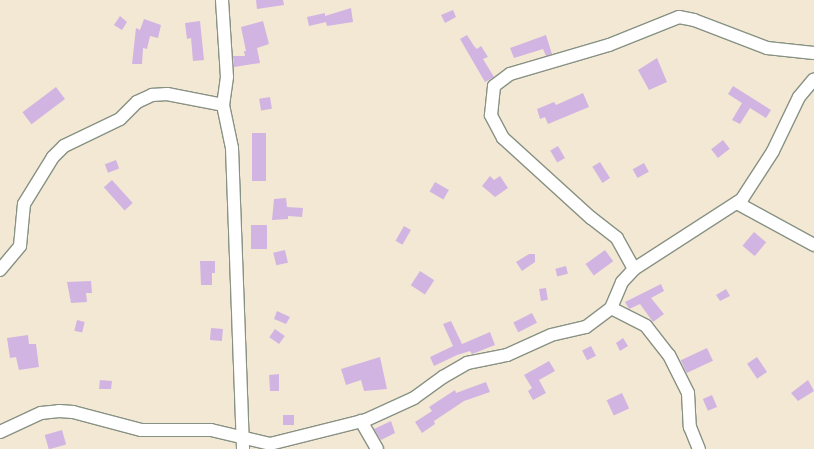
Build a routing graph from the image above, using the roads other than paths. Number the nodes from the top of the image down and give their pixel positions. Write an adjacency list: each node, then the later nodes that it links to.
1 (222, 0): 4 (street)
2 (814, 53): 7 (street)
3 (814, 79): 5 (street)
4 (223, 105): 8 (street); 12 (street)
5 (737, 203): 6 (street); 7 (street)
6 (814, 245)
7 (634, 269): 9 (street)
8 (0, 270)
9 (611, 308): 10 (street); 15 (street)
10 (361, 421): 12 (street); 14 (street)
11 (0, 432): 12 (street)
12 (244, 437): 13 (street)
13 (243, 449)
14 (377, 449)
15 (699, 449)

